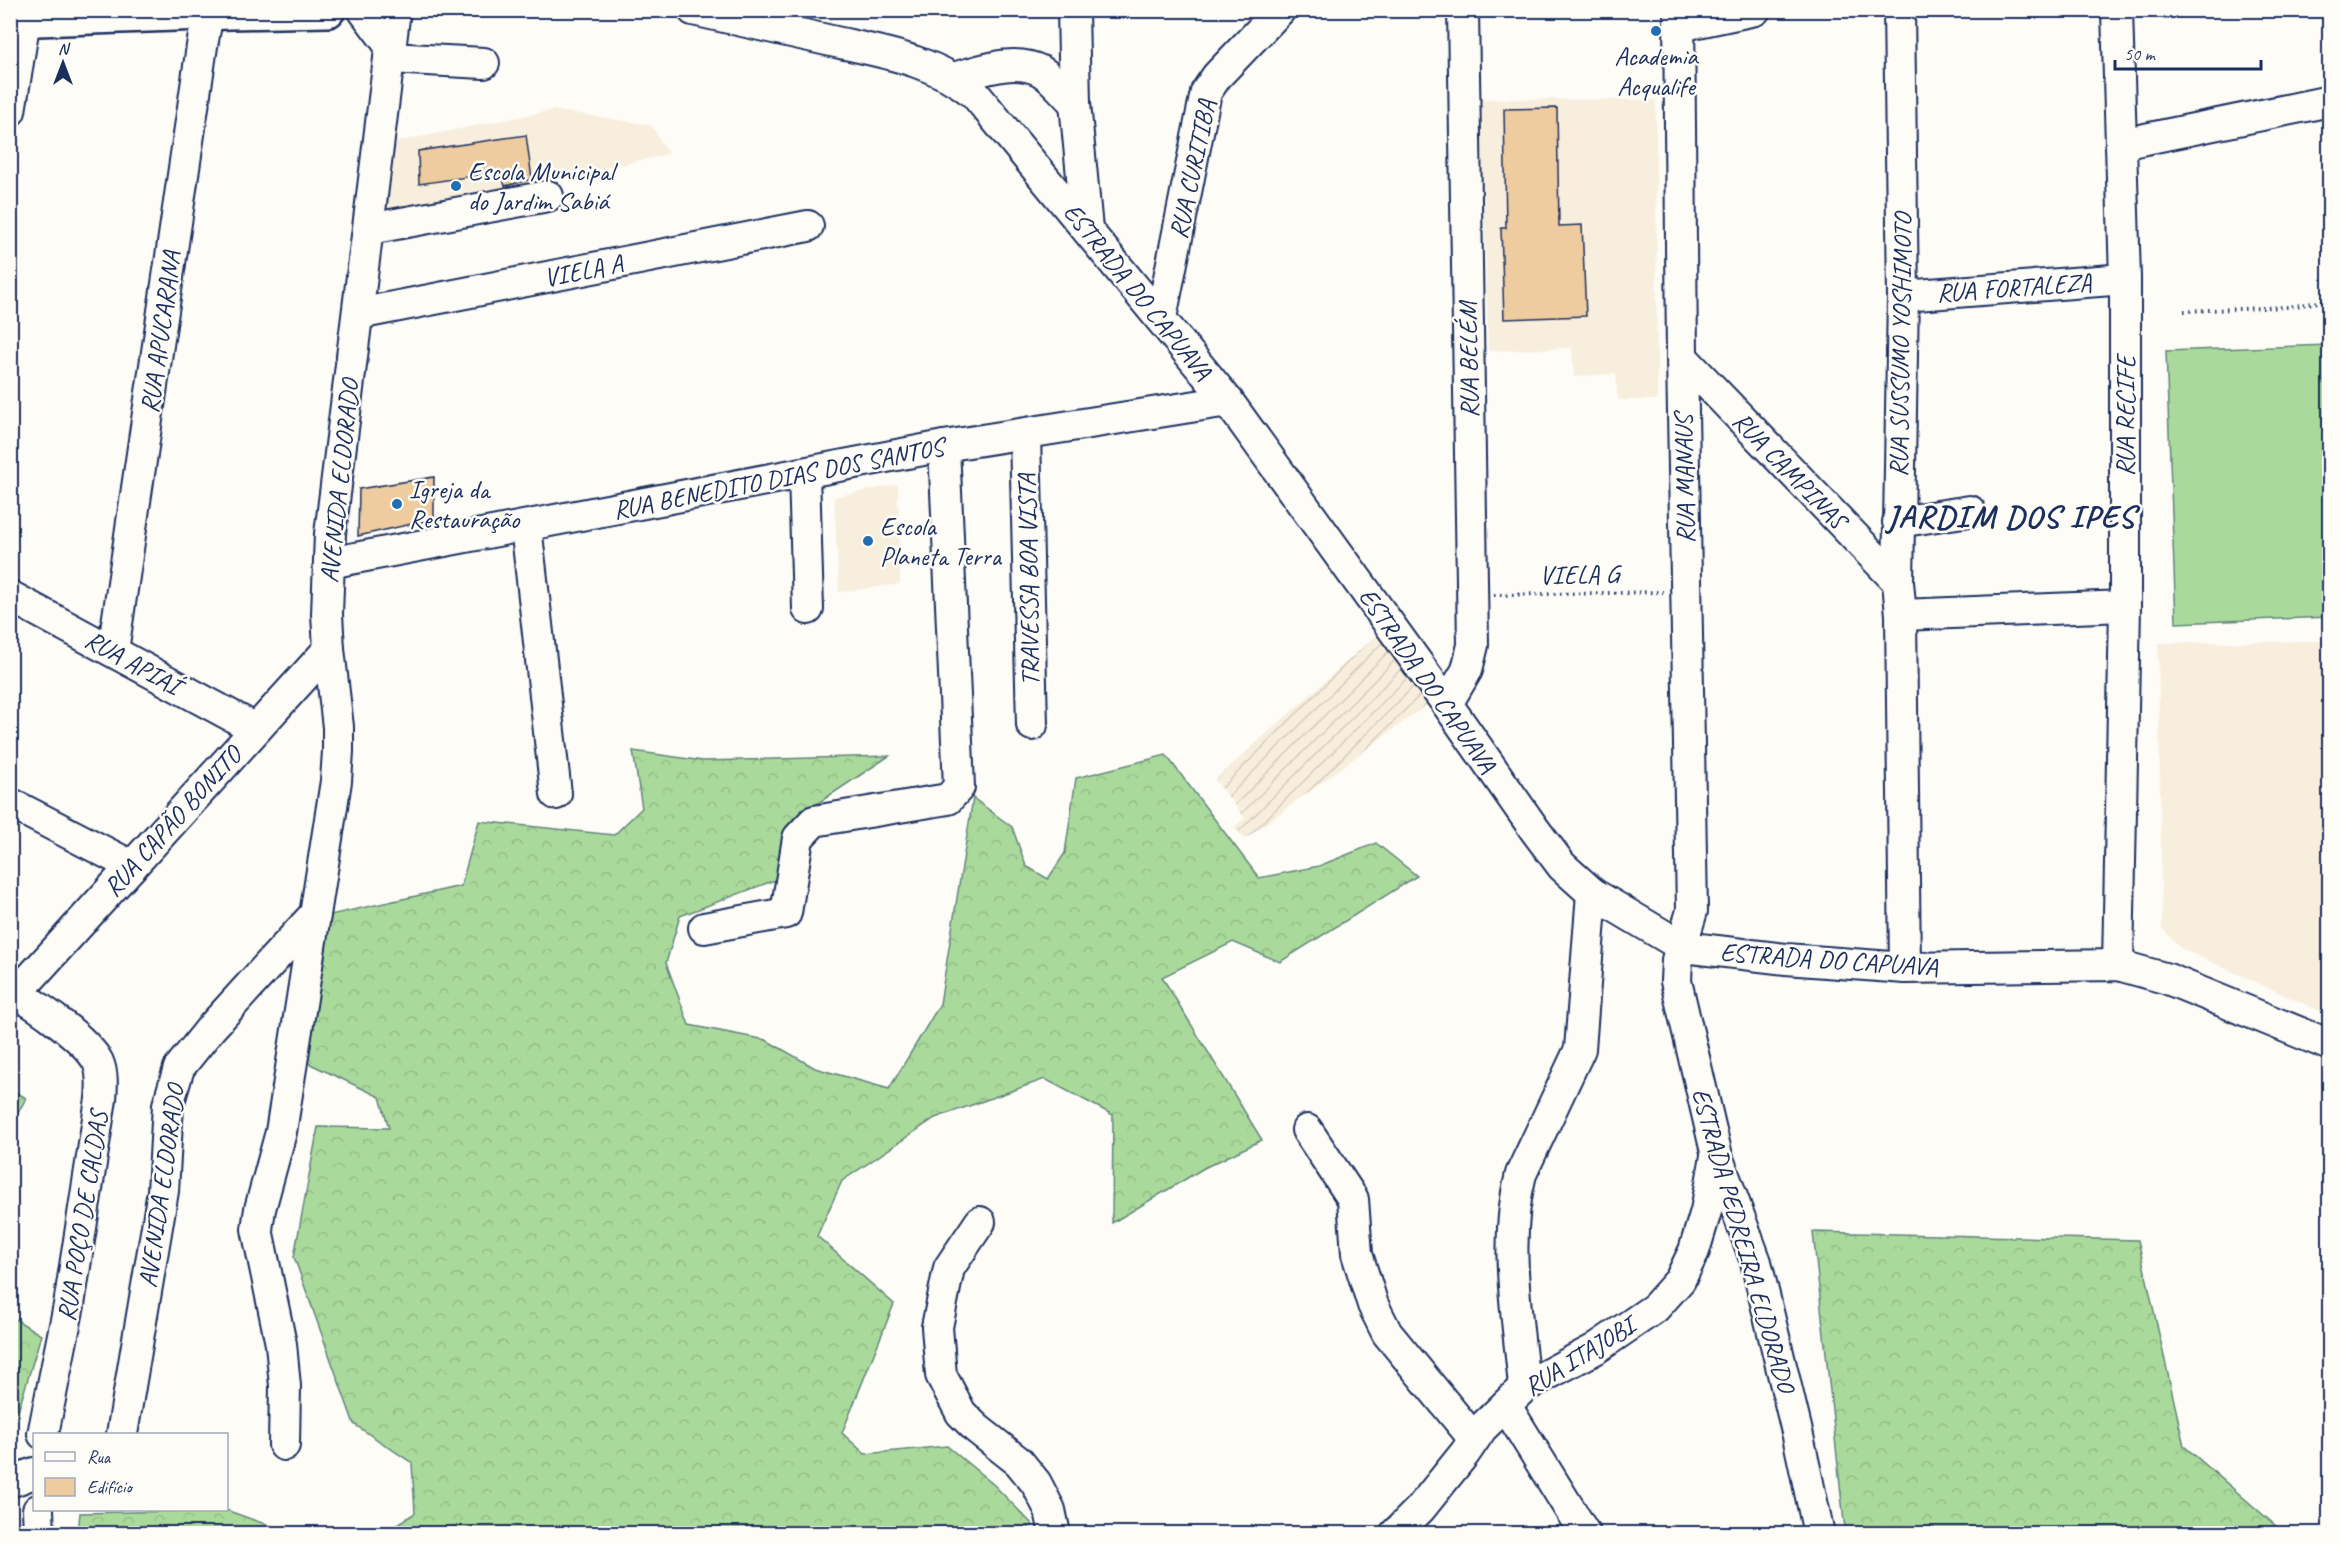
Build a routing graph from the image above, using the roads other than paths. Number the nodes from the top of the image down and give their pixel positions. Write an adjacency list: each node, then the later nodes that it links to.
1 (328, 10): 11 (main road)
2 (363, 10): 15 (street)
3 (395, 10): 15 (street, AVENIDA ELDORADO)
4 (693, 10): 17 (street, ESTRADA DO CAPUAVA)
5 (1073, 10): 19 (street)
6 (1280, 10): 29 (street, RUA CURITIBA)
7 (1463, 10): 46 (street, RUA BELÉM)
8 (1755, 10): 13 (street)
9 (1899, 10): 27 (street, RUA SUSSUMO YOSHIMOTO)
10 (2117, 10): 21 (street, RUA RECIFE)
11 (277, 12): 12 (main road)
12 (208, 13): 14 (main road); 45 (street, RUA APUCARANA)
13 (1679, 18): 30 (street, RUA MANAUS)
14 (18, 20): 20 (street)
15 (390, 52): 16 (street); 24 (street, AVENIDA ELDORADO)
16 (484, 63)
17 (953, 78): 19 (street); 25 (street, ESTRADA DO CAPUAVA)
18 (2330, 102): 21 (street)
19 (1075, 103): 25 (street)
20 (10, 111)
21 (2121, 144): 26 (street, RUA RECIFE)
22 (548, 196): 24 (street)
23 (808, 226): 28 (street, VIELA A)
24 (369, 229): 28 (street, AVENIDA ELDORADO)
25 (1087, 229): 29 (street, ESTRADA DO CAPUAVA)
26 (2125, 279): 27 (street, RUA FORTALEZA); 41 (street, RUA RECIFE)
27 (1903, 296): 36 (street, RUA SUSSUMO YOSHIMOTO)
28 (358, 314): 38 (street, AVENIDA ELDORADO)
29 (1161, 318): 31 (street, ESTRADA DO CAPUAVA)
30 (1682, 357): 39 (street, RUA CAMPINAS); 55 (street, RUA MANAUS)
31 (1228, 401): 32 (street, RUA BENEDITO DIAS DOS SANTOS); 46 (street, ESTRADA DO CAPUAVA)
32 (1025, 434): 33 (street, RUA BENEDITO DIAS DOS SANTOS); 47 (street, TRAVESSA BOA VISTA)
33 (944, 446): 34 (street, RUA BENEDITO DIAS DOS SANTOS); 54 (street)
34 (804, 473): 37 (street, RUA BENEDITO DIAS DOS SANTOS); 42 (street)
35 (1970, 511): 36 (street)
36 (1898, 522): 39 (street, RUA SUSSUMO YOSHIMOTO)
37 (526, 526): 38 (street, RUA BENEDITO DIAS DOS SANTOS); 49 (street)
38 (329, 563): 44 (street, AVENIDA ELDORADO)
39 (1898, 582): 43 (street, RUA SUSSUMO YOSHIMOTO)
40 (10, 596): 45 (street, RUA APIAÍ)
41 (2125, 606): 43 (street); 56 (street, RUA RECIFE)
42 (808, 609)
43 (1901, 615): 57 (street, RUA SUSSUMO YOSHIMOTO)
44 (329, 649): 48 (street, RUA CAPÃO BONITO); 53 (street, AVENIDA ELDORADO)
45 (113, 651): 48 (street, RUA APIAÍ)
46 (1447, 704): 52 (street, ESTRADA DO CAPUAVA)
47 (1032, 725)
48 (256, 729): 51 (street, RUA CAPÃO BONITO)
49 (556, 794)
50 (10, 804): 51 (street)
51 (132, 866): 58 (street, RUA CAPÃO BONITO)
52 (1592, 893): 55 (street, ESTRADA DO CAPUAVA); 63 (street)
53 (315, 914): 65 (street, AVENIDA ELDORADO); 67 (street, AVENIDA ELDORADO)
54 (704, 928)
55 (1683, 947): 57 (street, ESTRADA DO CAPUAVA); 61 (street, ESTRADA PEDREIRA ELDORADO)
56 (2118, 965): 57 (street, ESTRADA DO CAPUAVA); 59 (street, ESTRADA DO CAPUAVA)
57 (1905, 968)
58 (13, 992): 64 (street, RUA POÇO DE CALDAS)
59 (2330, 1045)
60 (1307, 1130): 66 (street)
61 (1716, 1156): 63 (street, RUA ITAJOBI); 75 (street, ESTRADA PEDREIRA ELDORADO)
62 (980, 1222): 72 (street)
63 (1515, 1397): 66 (street, RUA ITAJOBI); 74 (street)
64 (43, 1433)
65 (122, 1433)
66 (1474, 1439): 73 (street, RUA ITAJOBI)
67 (284, 1445)
68 (33, 1473): 69 (street)
69 (10, 1482)
70 (38, 1511): 71 (street)
71 (39, 1533)
72 (1055, 1533)
73 (1395, 1533)
74 (1585, 1533)
75 (1819, 1533)

